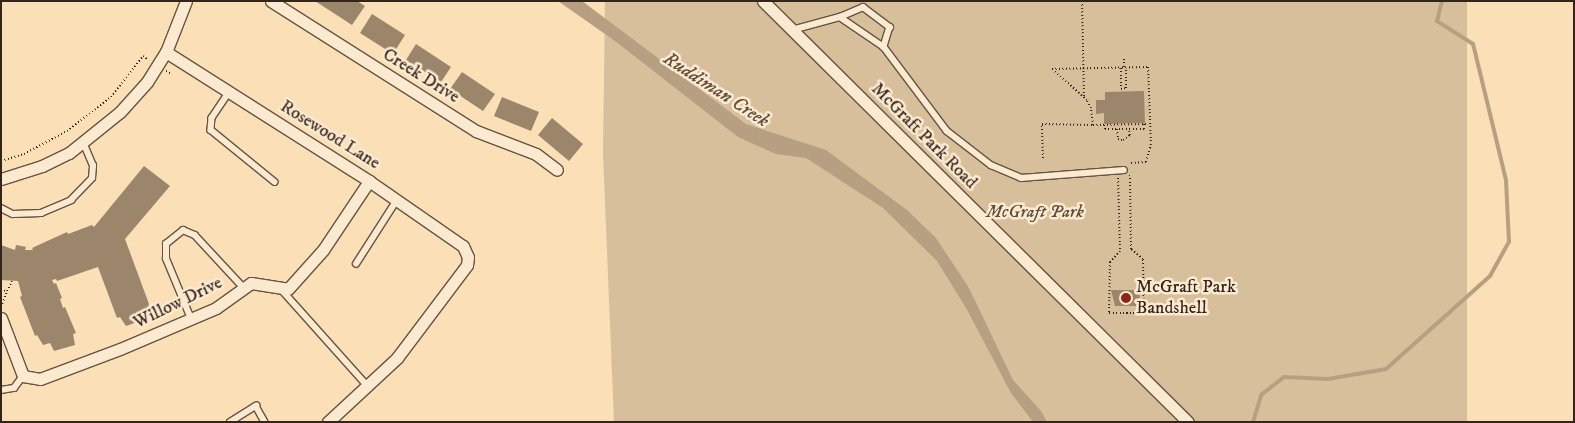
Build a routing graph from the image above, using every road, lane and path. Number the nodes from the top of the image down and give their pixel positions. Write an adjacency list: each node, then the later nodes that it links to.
1 (186, 1): 8 (street)
2 (271, 1): 25 (street, Creek Drive)
3 (763, 1): 6 (street, McGraft Park Road)
4 (1082, 1): 12 (path)
5 (840, 18): 6 (lane); 7 (lane); 7 (lane)
6 (792, 30): 47 (street, McGraft Park Road)
7 (884, 47): 26 (lane)
8 (166, 52): 10 (street); 14 (street, Rosewood Lane)
9 (1124, 59): 11 (path)
10 (157, 65): 13 (path); 22 (street); 24 (path)
11 (1123, 68): 11 (path); 12 (path); 17 (path)
12 (1084, 69): 15 (path); 15 (path)
13 (172, 74)
14 (229, 93): 28 (street, Rosewood Lane); 29 (lane)
15 (1084, 98): 18 (path)
16 (1144, 124): 17 (path); 19 (path); 21 (path)
17 (1150, 124): 26 (path)
18 (1093, 125): 19 (path); 23 (path)
19 (1104, 125): 20 (path)
20 (1117, 129): 21 (path); 21 (path)
21 (1130, 129)
22 (83, 143): 27 (street); 31 (lane)
23 (1043, 158)
24 (1, 160)
25 (557, 170)
26 (1121, 170)
27 (1, 179)
28 (369, 181): 30 (street, Rosewood Lane); 34 (street)
29 (275, 182)
30 (397, 200): 32 (lane); 42 (street, Rosewood Lane)
31 (1, 208)
32 (356, 264)
33 (12, 281): 37 (path)
34 (280, 287): 35 (street, Willow Drive); 42 (lane)
35 (244, 288): 40 (street, Willow Drive); 40 (lane)
36 (1, 290): 37 (path)
37 (7, 291): 38 (path)
38 (1, 307)
39 (1, 318): 41 (street)
40 (191, 319): 41 (street, Willow Drive)
41 (23, 376): 43 (lane)
42 (367, 386): 46 (street)
43 (1, 390)
44 (230, 422): 45 (lane)
45 (265, 422)
46 (328, 422)
47 (1188, 422)

